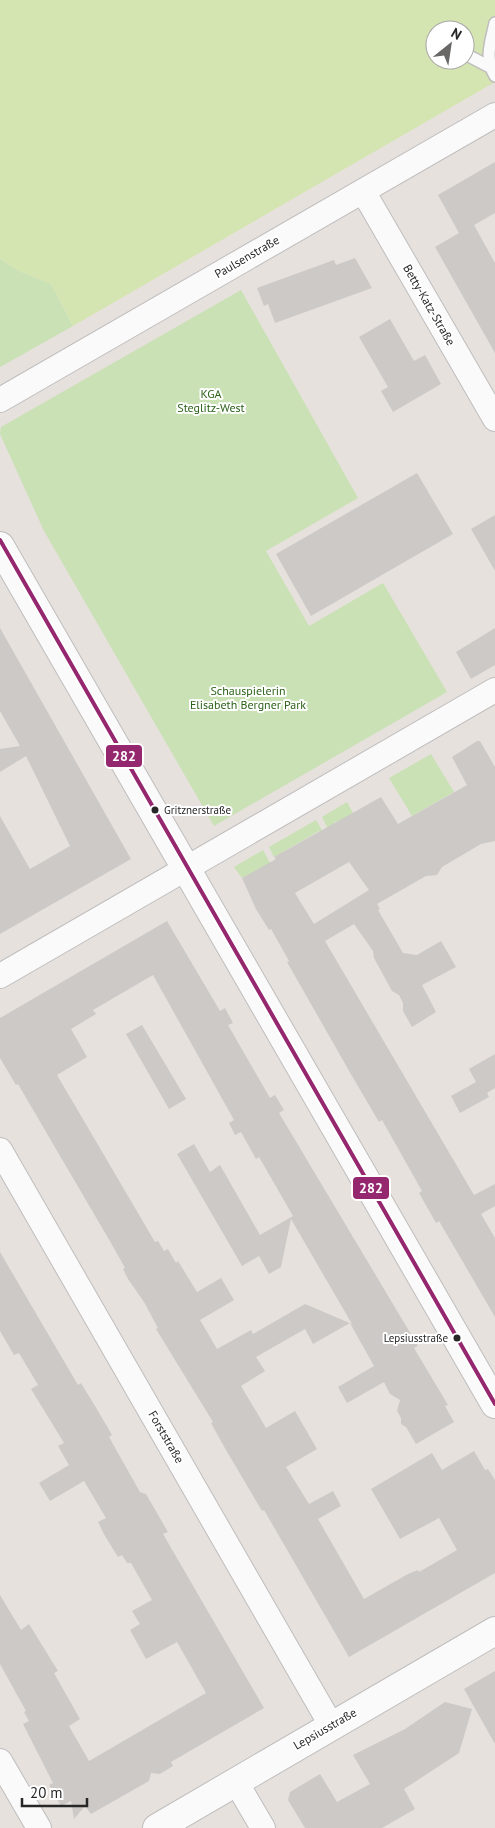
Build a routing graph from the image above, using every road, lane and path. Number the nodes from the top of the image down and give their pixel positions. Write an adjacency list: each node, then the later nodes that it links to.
1 (495, 22): 3 (lane)
2 (475, 60): 3 (lane)
3 (492, 71)
4 (495, 116): 5 (street, Paulsenstraße)
5 (363, 191): 6 (street, Paulsenstraße); 7 (street, Betty-Katz-Straße)
6 (0, 400)
7 (495, 419)
8 (1, 546): 10 (main road)
9 (495, 690): 10 (street)
10 (187, 869): 11 (street); 13 (main road)
11 (0, 976)
12 (0, 1150): 15 (street, Forststraße)
13 (495, 1404)
14 (495, 1631): 15 (main road, Lepsiusstraße)
15 (331, 1725): 17 (main road, Lepsiusstraße)
16 (0, 1762): 18 (street)
17 (236, 1782): 19 (main road, Lepsiusstraße); 20 (street)
18 (39, 1828)
19 (157, 1828)
20 (263, 1828)

